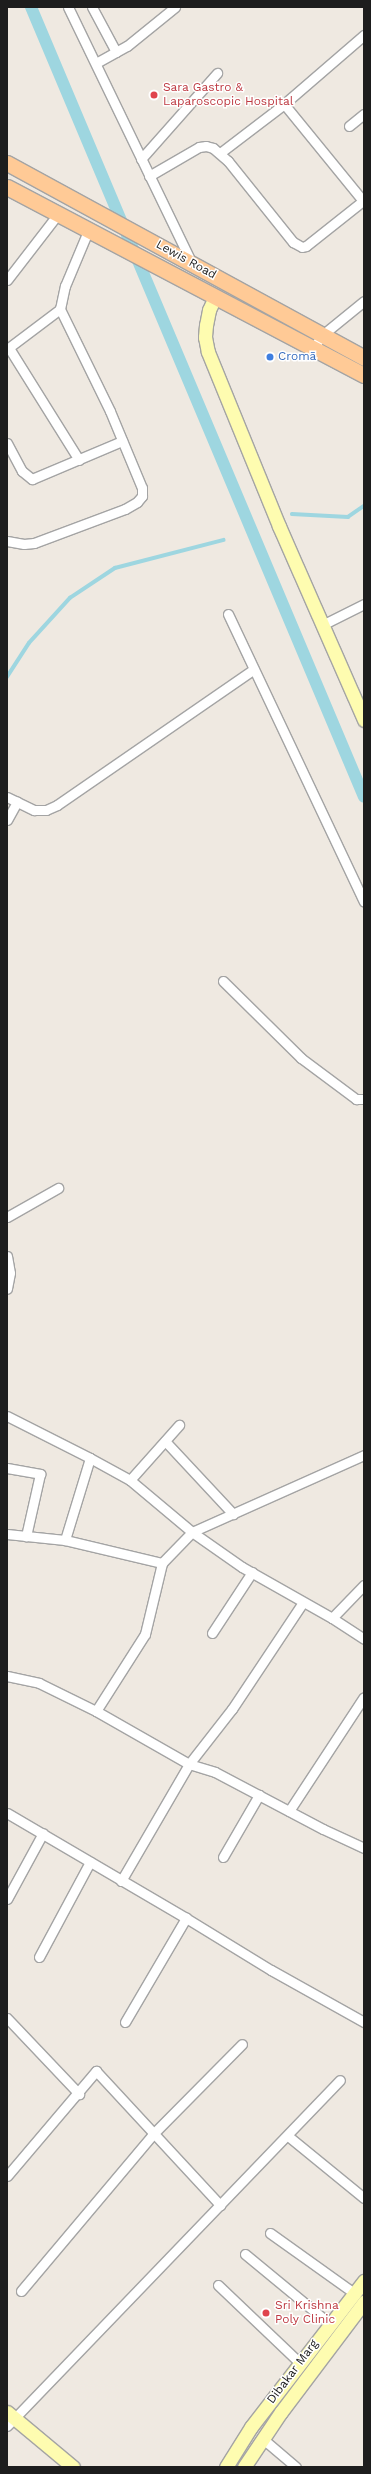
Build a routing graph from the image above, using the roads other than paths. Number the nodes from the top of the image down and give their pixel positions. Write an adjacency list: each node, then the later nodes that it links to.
1 (68, 7): 6 (street)
2 (92, 7): 5 (street)
3 (174, 7): 5 (street)
4 (364, 35): 8 (street)
5 (116, 52): 6 (street)
6 (96, 63): 12 (street)
7 (217, 73): 12 (street)
8 (284, 104): 11 (street); 16 (street)
9 (364, 114): 10 (street)
10 (349, 126)
11 (220, 153): 14 (street); 16 (street)
12 (141, 159): 14 (street)
13 (7, 164): 19 (main road, Lewis Road)
14 (148, 176): 19 (street)
15 (7, 187): 17 (main road, Lewis Road)
16 (364, 200)
17 (58, 214): 18 (main road, Lewis Road); 20 (street)
18 (94, 234): 21 (main road, Lewis Road); 23 (street)
19 (193, 264): 24 (main road, Lewis Road)
20 (7, 280)
21 (215, 297): 25 (main road, Lewis Road); 35 (street)
22 (364, 301): 24 (street)
23 (60, 309): 26 (street); 29 (street)
24 (321, 336): 25 (street); 27 (main road, Lewis Road)
25 (313, 348): 28 (main road, Lewis Road)
26 (8, 349): 31 (street)
27 (364, 358)
28 (364, 375)
29 (122, 441): 31 (street); 32 (street)
30 (7, 443): 31 (street)
31 (79, 460)
32 (7, 541)
33 (364, 604): 35 (street)
34 (228, 614): 36 (street)
35 (322, 625): 37 (street)
36 (254, 669): 39 (street); 41 (street)
37 (364, 720)
38 (7, 797): 39 (street)
39 (17, 802): 40 (street)
40 (7, 820)
41 (364, 902)
42 (223, 982): 43 (street)
43 (364, 1099)
44 (58, 1188): 45 (street)
45 (7, 1217)
46 (7, 1256): 47 (street)
47 (7, 1289)
48 (7, 1416): 52 (street)
49 (179, 1425): 50 (street)
50 (165, 1441): 54 (street); 55 (street)
51 (364, 1455): 55 (street)
52 (90, 1458): 54 (street); 59 (street)
53 (7, 1468): 58 (street)
54 (130, 1480): 56 (street)
55 (234, 1514): 56 (street)
56 (192, 1532): 60 (street); 61 (street)
57 (7, 1534): 58 (street)
58 (26, 1536): 59 (street)
59 (64, 1540): 60 (street)
60 (162, 1563): 69 (street)
61 (252, 1572): 63 (street); 65 (street)
62 (364, 1585): 64 (street)
63 (303, 1602): 64 (street); 70 (street)
64 (332, 1618): 66 (street)
65 (212, 1632)
66 (364, 1640)
67 (7, 1676): 69 (street)
68 (364, 1697): 72 (street)
69 (96, 1711): 70 (street)
70 (189, 1764): 71 (street); 78 (street)
71 (259, 1795): 72 (street); 76 (street)
72 (289, 1811): 75 (street)
73 (7, 1813): 74 (street)
74 (43, 1833): 77 (street); 79 (street)
75 (364, 1848)
76 (223, 1857)
77 (90, 1862): 78 (street); 81 (street)
78 (121, 1880): 80 (street)
79 (7, 1899)
80 (186, 1918): 83 (street); 84 (street)
81 (39, 1957)
82 (7, 2018): 87 (street)
83 (125, 2022)
84 (364, 2022)
85 (242, 2044): 88 (street)
86 (340, 2080): 89 (street)
87 (79, 2094): 88 (street); 90 (street)
88 (154, 2133): 92 (street); 97 (street)
89 (288, 2136): 91 (street); 92 (street)
90 (7, 2176)
91 (364, 2198)
92 (220, 2205): 102 (street)
93 (270, 2233): 98 (street)
94 (245, 2254): 100 (street)
95 (364, 2280): 98 (street, Dibakar Marg)
96 (218, 2285): 101 (street)
97 (21, 2291)
98 (351, 2297): 99 (street); 100 (street, Dibakar Marg)
99 (363, 2307): 103 (street, Dibakar Marg)
100 (330, 2324): 101 (street, Dibakar Marg)
101 (300, 2363): 105 (street, Dibakar Marg)
102 (9, 2419): 104 (street)
103 (263, 2439): 106 (street, Dibakar Marg); 107 (street)
104 (73, 2467)
105 (226, 2467)
106 (244, 2467)
107 (296, 2467)

